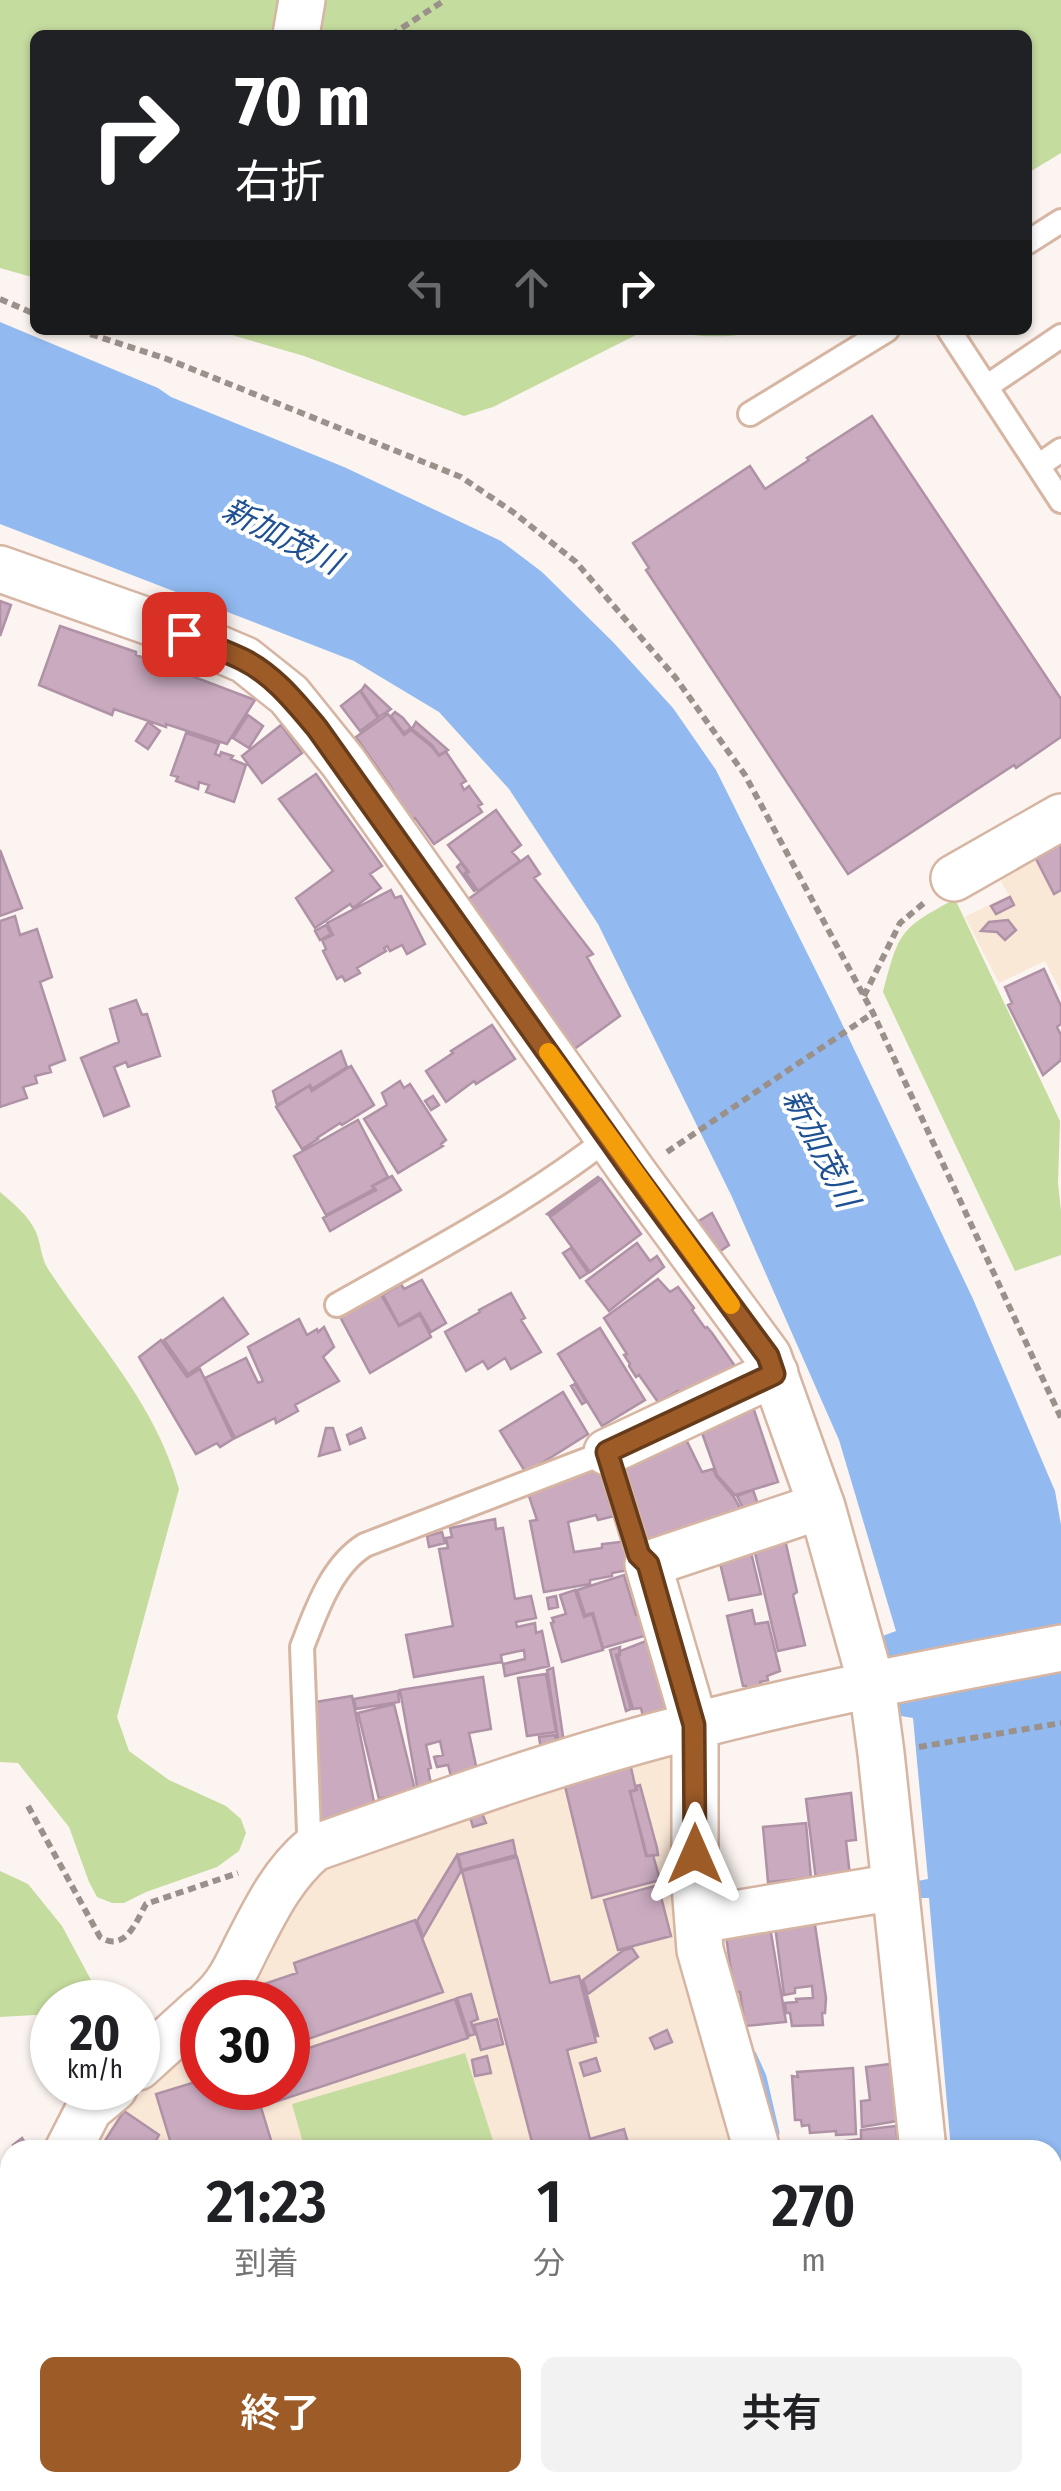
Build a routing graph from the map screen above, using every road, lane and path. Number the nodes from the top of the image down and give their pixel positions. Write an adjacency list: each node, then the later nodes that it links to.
1 (302, 0): 3 (street)
2 (445, 0): 4 (path)
3 (297, 30)
4 (398, 30)
5 (1061, 221): 6 (lane)
6 (1032, 239)
7 (0, 299): 8 (path)
8 (30, 312)
9 (93, 335): 21 (path)
10 (880, 335): 14 (lane)
11 (951, 335): 13 (lane)
12 (1061, 336): 13 (lane)
13 (986, 386): 16 (lane)
14 (750, 414)
15 (1061, 450): 16 (lane)
16 (1038, 466): 17 (lane)
17 (1061, 501)
18 (0, 569): 23 (street)
19 (1061, 817): 20 (street)
20 (954, 878): 21 (path)
21 (864, 998): 22 (path)
22 (873, 1013): 24 (path); 27 (path)
23 (608, 1138): 25 (lane); 26 (street)
24 (687, 1138)
25 (336, 1305)
26 (774, 1374): 28 (street); 29 (street)
27 (1061, 1418)
28 (607, 1452): 30 (lane); 37 (lane)
29 (822, 1506): 30 (street); 32 (street)
30 (648, 1564): 34 (street)
31 (1061, 1648): 32 (street)
32 (889, 1682): 34 (street); 38 (street)
33 (1061, 1723): 35 (path)
34 (694, 1725): 37 (street); 39 (street)
35 (906, 1749)
36 (28, 1806): 37 (path)
37 (306, 1854): 40 (street)
38 (895, 1887): 39 (street); 46 (street)
39 (699, 1920): 45 (street)
40 (230, 1980)
41 (180, 2029): 42 (street)
42 (160, 2047)
43 (88, 2110): 44 (street)
44 (73, 2140)
45 (753, 2140)
46 (922, 2140)

